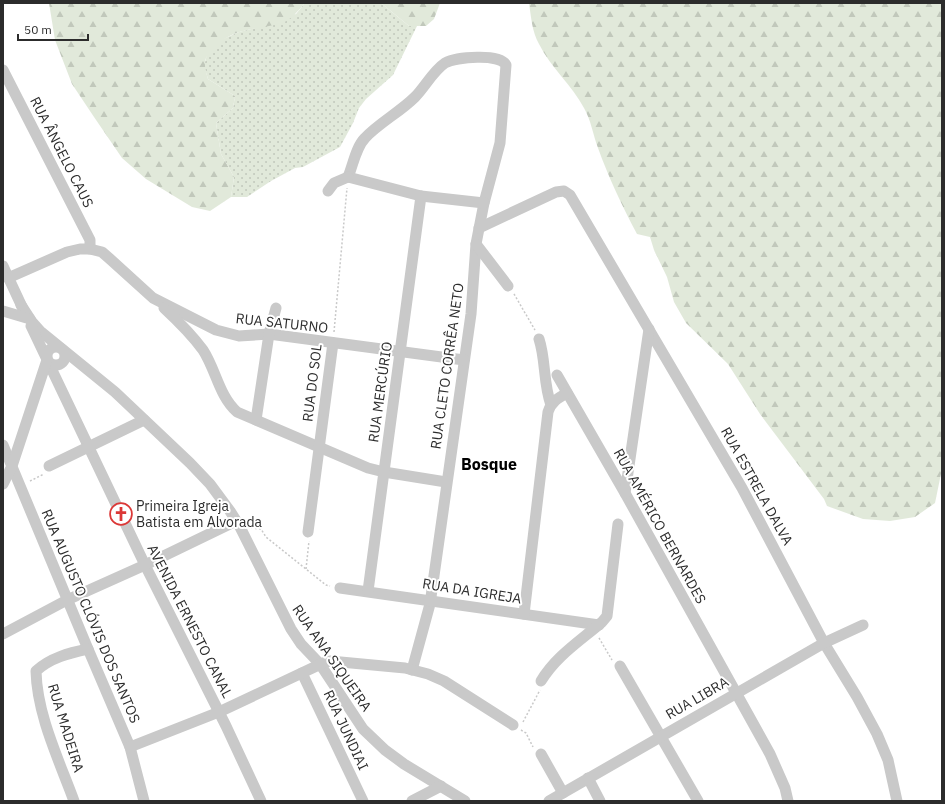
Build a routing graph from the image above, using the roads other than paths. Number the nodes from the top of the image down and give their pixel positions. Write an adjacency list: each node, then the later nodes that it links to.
1 (3, 70): 8 (street, RUA ÂNGELO CAUS)
2 (348, 177): 3 (street); 4 (street); 5 (street, RUA CLETO CORRÊA NETO)
3 (328, 191)
4 (421, 196): 5 (street); 21 (street, RUA MERCÚRIO)
5 (484, 203): 6 (street, RUA CLETO CORRÊA NETO)
6 (479, 228): 7 (street, RUA CLETO CORRÊA NETO); 16 (street, RUA ESTRELA DALVA)
7 (476, 244): 11 (street); 23 (street, RUA CLETO CORRÊA NETO)
8 (90, 249): 10 (street, RUA SATURNO); 12 (street, RUA SATURNO)
9 (3, 266): 10 (street, AVENIDA ERNESTO CANAL)
10 (8, 278): 15 (street, AVENIDA ERNESTO CANAL)
11 (508, 286)
12 (153, 298): 17 (street, RUA SATURNO); 31 (street)
13 (276, 308): 17 (street)
14 (3, 312): 15 (street)
15 (29, 318): 20 (street, AVENIDA ERNESTO CANAL); 22 (street, AVENIDA ERNESTO CANAL)
16 (649, 329): 40 (street); 53 (street, RUA ESTRELA DALVA)
17 (269, 334): 19 (street, RUA SATURNO); 31 (street)
18 (539, 339): 29 (street)
19 (333, 343): 21 (street, RUA SATURNO); 34 (street, RUA DO SOL)
20 (62, 349): 22 (street); 24 (street, RUA ANA SIQUEIRA); 25 (street)
21 (401, 352): 23 (street, RUA SATURNO); 37 (street, RUA MERCÚRIO)
22 (47, 360): 25 (street); 27 (street, AVENIDA ERNESTO CANAL); 35 (street)
23 (464, 360): 38 (street, RUA CLETO CORRÊA NETO)
24 (79, 362): 25 (street); 30 (street, RUA ANA SIQUEIRA)
25 (62, 363): 27 (street, AVENIDA ERNESTO CANAL)
26 (557, 375): 28 (street, RUA AMÉRICO BERNARDES)
27 (61, 389): 33 (street, AVENIDA ERNESTO CANAL)
28 (567, 393): 29 (street); 40 (street, RUA AMÉRICO BERNARDES)
29 (551, 405): 49 (street)
30 (144, 420): 33 (street); 41 (street, RUA ANA SIQUEIRA)
31 (256, 420): 34 (street)
32 (3, 445): 35 (street, RUA AUGUSTO CLÓVIS DOS SANTOS)
33 (89, 446): 36 (street); 44 (street, AVENIDA ERNESTO CANAL)
34 (319, 448): 37 (street); 43 (street, RUA DO SOL)
35 (12, 466): 39 (street); 47 (street, RUA AUGUSTO CLÓVIS DOS SANTOS)
36 (47, 470)
37 (384, 472): 38 (street); 46 (street, RUA MERCÚRIO)
38 (446, 482): 48 (street, RUA CLETO CORRÊA NETO)
39 (3, 484)
40 (625, 493): 60 (street, RUA AMÉRICO BERNARDES)
41 (236, 521): 44 (street); 55 (street, RUA ANA SIQUEIRA)
42 (618, 524): 50 (street)
43 (308, 532)
44 (146, 565): 47 (street); 61 (street, AVENIDA ERNESTO CANAL)
45 (340, 588): 46 (street, RUA DA IGREJA)
46 (368, 591): 48 (street, RUA DA IGREJA)
47 (67, 600): 52 (street); 54 (street, RUA AUGUSTO CLÓVIS DOS SANTOS)
48 (430, 600): 49 (street, RUA DA IGREJA); 57 (street, RUA CLETO CORRÊA NETO)
49 (524, 614): 50 (street, RUA DA IGREJA)
50 (599, 625): 59 (street)
51 (863, 626): 53 (street, RUA LIBRA)
52 (3, 634)
53 (824, 643): 60 (street, RUA LIBRA); 79 (street, RUA ESTRELA DALVA)
54 (88, 649): 64 (street, RUA AUGUSTO CLÓVIS DOS SANTOS); 69 (street, RUA MADEIRA)
55 (320, 664): 57 (street); 58 (street); 67 (street, RUA ANA SIQUEIRA)
56 (620, 666): 63 (street)
57 (412, 670): 62 (street)
58 (302, 673): 61 (street); 72 (street, RUA JUNDIAI)
59 (541, 681)
60 (736, 693): 63 (street, RUA LIBRA); 78 (street, RUA AMÉRICO BERNARDES)
61 (219, 712): 64 (street); 71 (street, AVENIDA ERNESTO CANAL)
62 (518, 725)
63 (661, 736): 66 (street, RUA LIBRA); 77 (street)
64 (130, 747): 70 (street, RUA AUGUSTO CLÓVIS DOS SANTOS)
65 (538, 752): 68 (street)
66 (588, 778): 68 (street, RUA LIBRA); 76 (street)
67 (441, 786): 73 (street); 74 (street, RUA ANA SIQUEIRA)
68 (563, 793): 75 (street, RUA LIBRA)
69 (74, 801)
70 (144, 801)
71 (261, 801)
72 (363, 801)
73 (412, 801)
74 (465, 801)
75 (548, 801)
76 (600, 801)
77 (698, 801)
78 (788, 801)
79 (897, 801)

